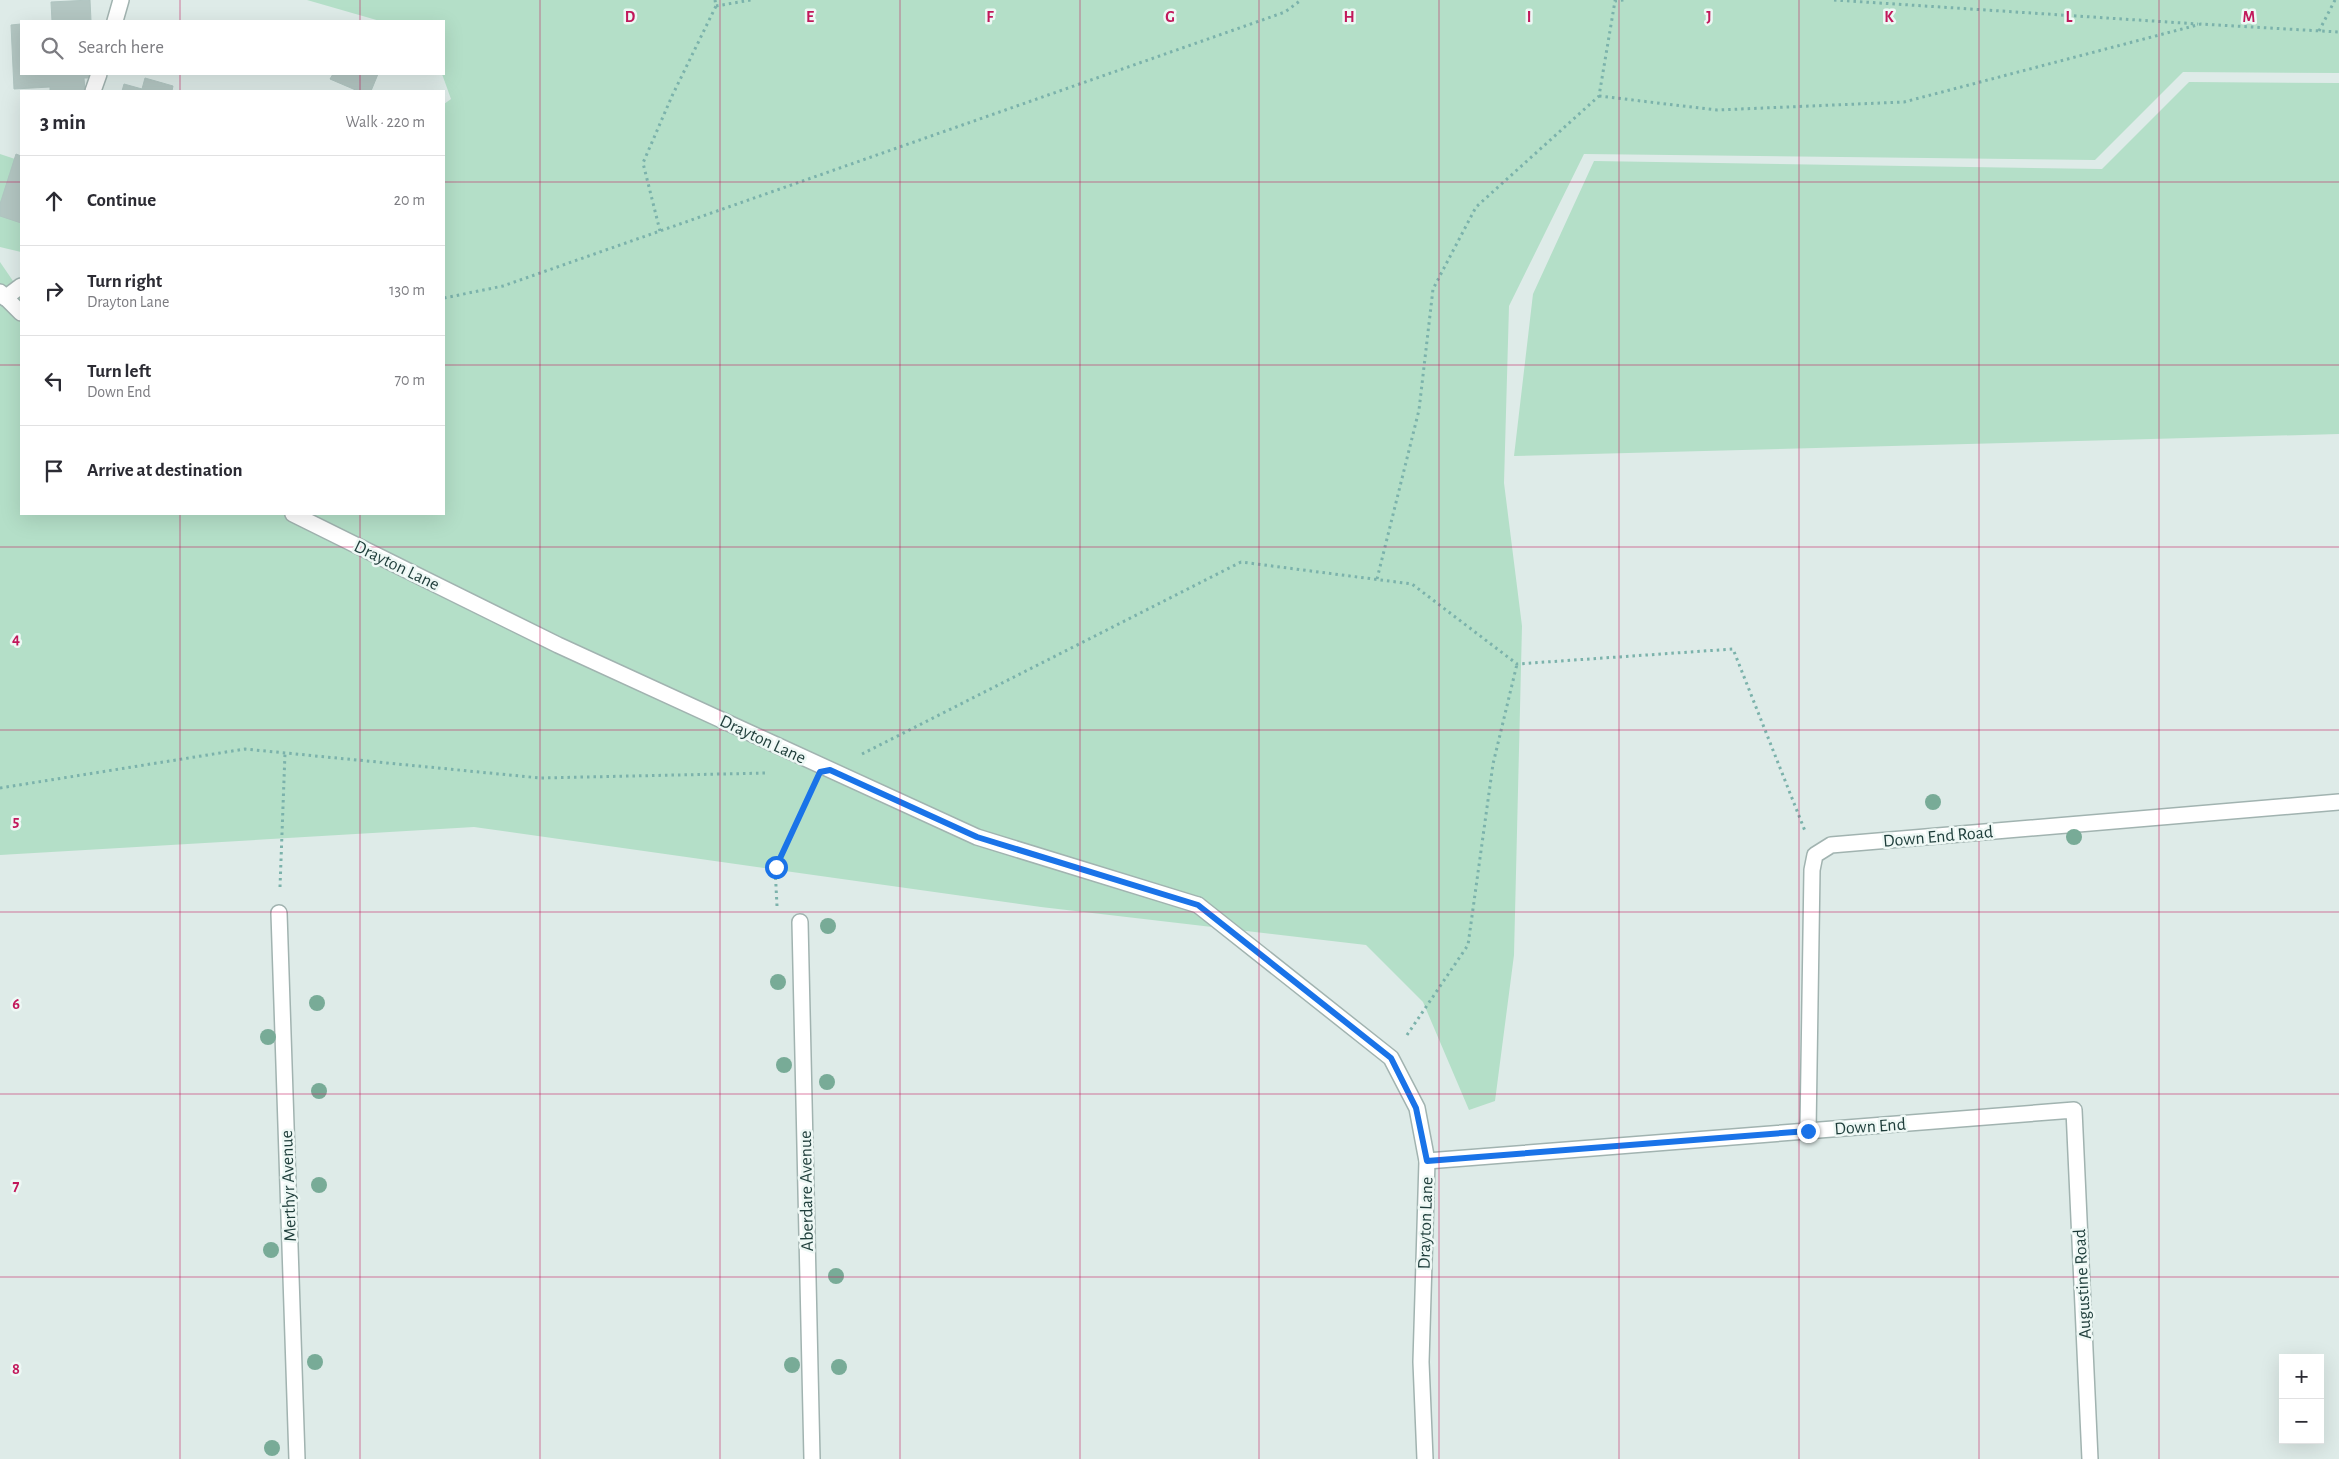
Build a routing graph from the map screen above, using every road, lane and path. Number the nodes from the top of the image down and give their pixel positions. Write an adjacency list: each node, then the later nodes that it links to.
1 (121, 0): 10 (street)
2 (715, 0): 9 (path)
3 (751, 0): 9 (path)
4 (1301, 0): 17 (path)
5 (1616, 0): 6 (path); 16 (path)
6 (1624, 0)
7 (1834, 0): 11 (path)
8 (2335, 0): 12 (path)
9 (716, 6): 17 (path)
10 (114, 20)
11 (2201, 24): 12 (path); 16 (path)
12 (2319, 31): 13 (path)
13 (2339, 32)
14 (99, 75): 15 (street)
15 (93, 90)
16 (1599, 96): 23 (path)
17 (660, 231): 20 (path)
18 (20, 286): 19 (street)
19 (3, 295): 21 (street)
20 (445, 298)
21 (20, 312)
22 (295, 515): 26 (street, Drayton Lane)
23 (1377, 579): 24 (path); 26 (path)
24 (1517, 664): 30 (path); 34 (path)
25 (285, 753): 27 (path); 28 (path); 32 (path)
26 (830, 770): 31 (path); 34 (street, Drayton Lane)
27 (770, 773)
28 (0, 788)
29 (2339, 802): 30 (street, Down End Road)
30 (1815, 855): 36 (street)
31 (778, 909)
32 (280, 913): 38 (street, Merthyr Avenue)
33 (800, 922): 39 (street, Aberdare Avenue)
34 (1391, 1058): 37 (street, Drayton Lane)
35 (2074, 1110): 36 (street, Down End); 41 (street, Augustine Road)
36 (1808, 1131): 37 (street, Down End)
37 (1427, 1161): 40 (street, Drayton Lane)
38 (297, 1459)
39 (812, 1459)
40 (1425, 1459)
41 (2090, 1459)

